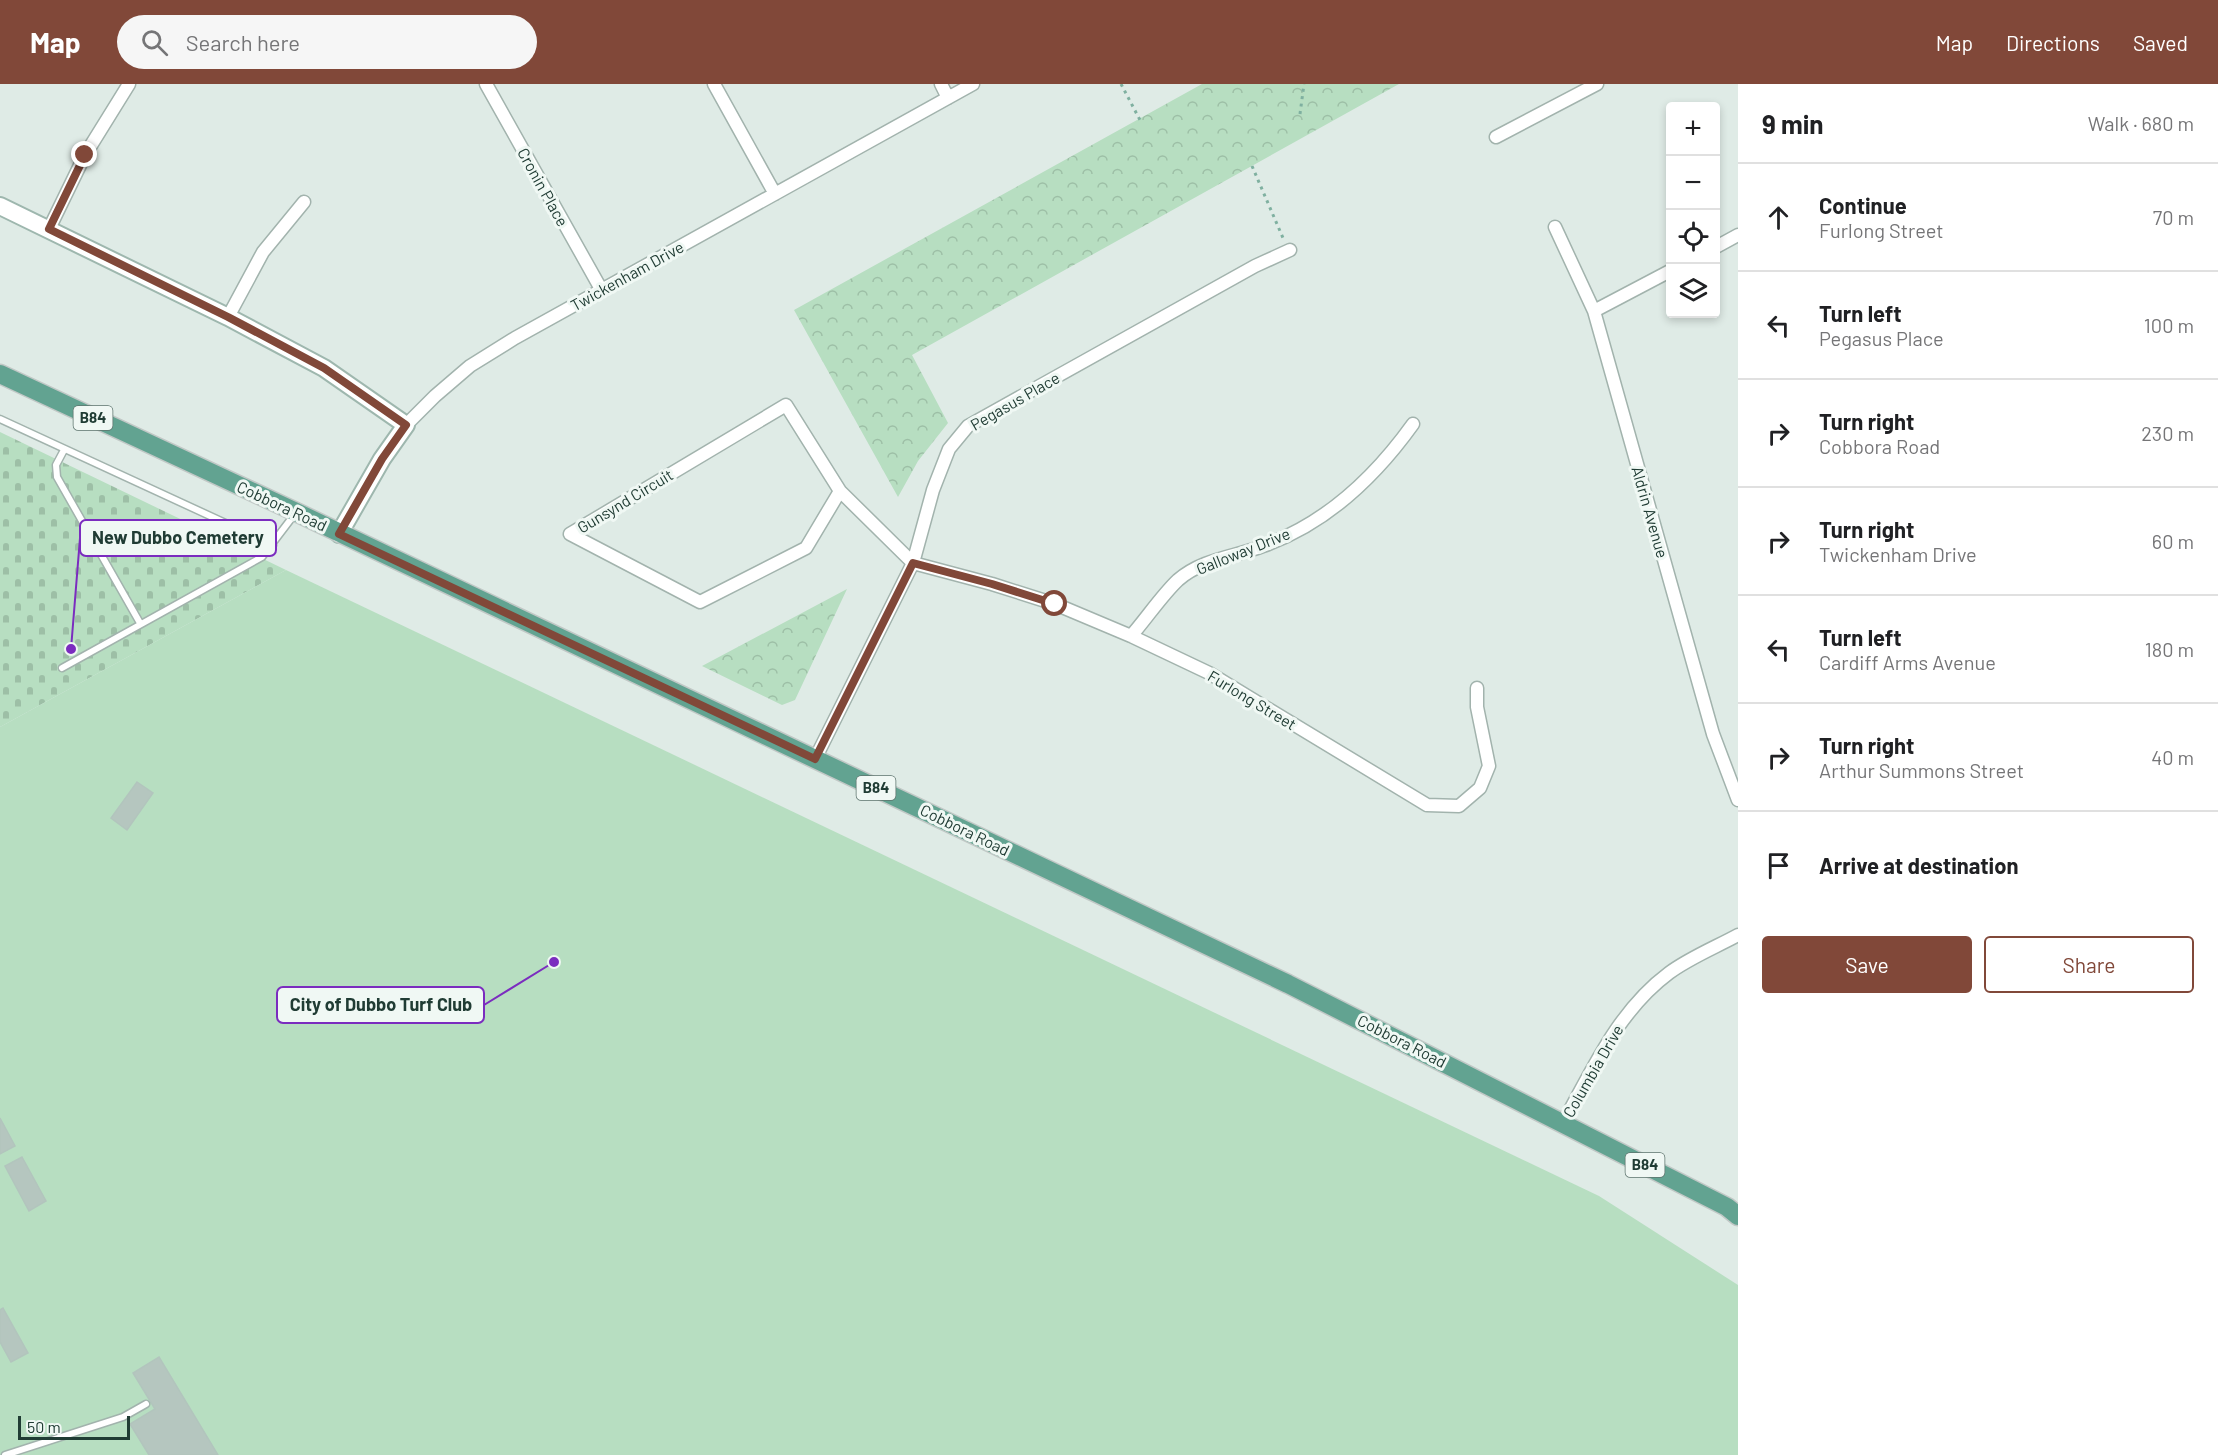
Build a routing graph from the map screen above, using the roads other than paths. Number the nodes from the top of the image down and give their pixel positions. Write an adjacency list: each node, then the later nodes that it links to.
1 (129, 84): 13 (street)
2 (486, 84): 18 (street, Cronin Place)
3 (714, 84): 9 (street)
4 (941, 84): 7 (street)
5 (973, 84): 7 (street, Twickenham Drive)
6 (1597, 84): 8 (street)
7 (948, 98): 9 (street, Twickenham Drive)
8 (1496, 137)
9 (775, 194): 18 (street, Twickenham Drive)
10 (304, 202): 20 (street)
11 (0, 206): 13 (street)
12 (1555, 227): 19 (street, Aldrin Avenue)
13 (49, 229): 20 (street)
14 (1738, 235): 15 (street)
15 (1720, 245)
16 (1290, 250): 30 (street, Pegasus Place)
17 (1666, 274): 19 (street)
18 (600, 289): 24 (street, Twickenham Drive)
19 (1594, 311): 36 (street, Aldrin Avenue)
20 (228, 317): 24 (street)
21 (0, 374): 27 (main road, Cobbora Road / B84)
22 (0, 418): 25 (lane)
23 (1413, 424): 32 (street, Galloway Drive)
24 (406, 425): 28 (street, Twickenham Drive)
25 (64, 450): 29 (lane); 31 (lane)
26 (840, 491): 26 (street, Gunsynd Circuit); 30 (street, Gunsynd Circuit)
27 (296, 512): 28 (main road, Cobbora Road / B84); 29 (lane)
28 (339, 534): 35 (main road, Cobbora Road / B84)
29 (273, 545): 31 (lane)
30 (913, 563): 32 (street, Furlong Street); 35 (street, Pegasus Place)
31 (140, 623): 33 (lane)
32 (1131, 636): 34 (street, Furlong Street)
33 (62, 668)
34 (1477, 688)
35 (815, 759): 38 (main road, Cobbora Road / B84)
36 (1738, 800)
37 (1738, 935): 38 (street, Columbia Drive)
38 (1563, 1123): 39 (main road, Cobbora Road / B84)
39 (1735, 1211)
40 (146, 1404): 41 (lane)
41 (5, 1455)

